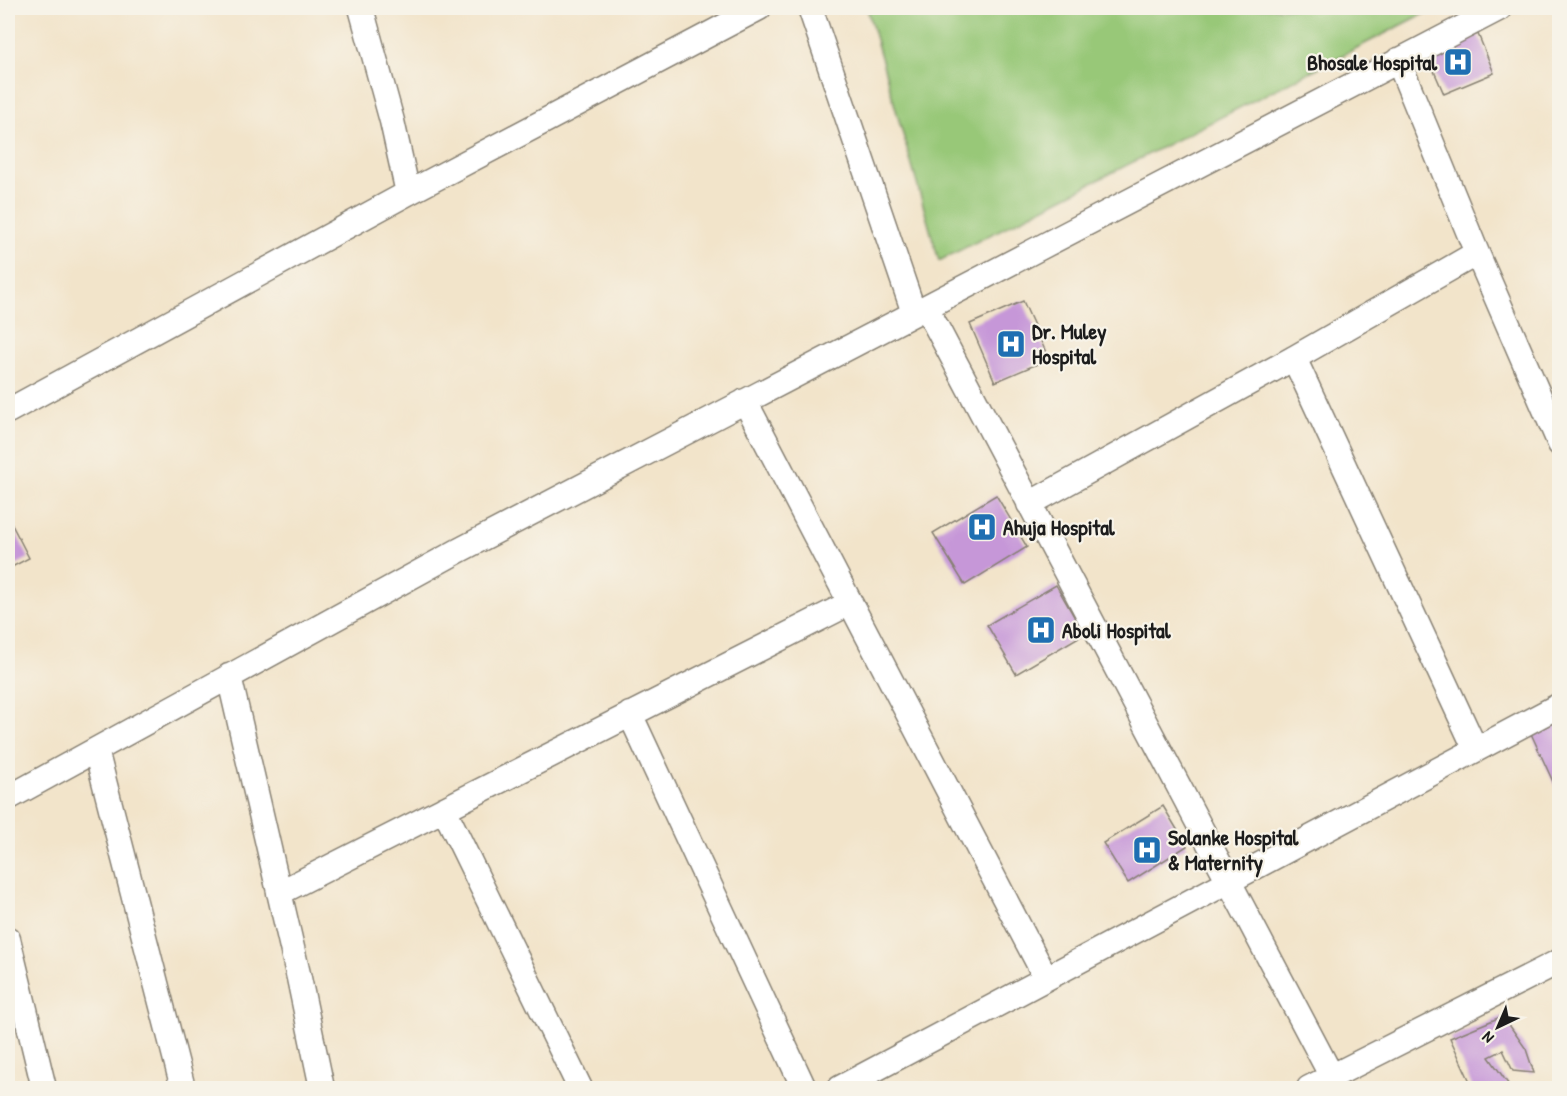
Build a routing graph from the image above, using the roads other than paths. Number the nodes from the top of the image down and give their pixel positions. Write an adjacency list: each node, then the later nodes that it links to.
1 (361, 8): 6 (street)
2 (759, 8): 6 (street)
3 (810, 8): 8 (street)
4 (1500, 8): 5 (street)
5 (1398, 60): 7 (street); 8 (street)
6 (408, 194): 11 (street)
7 (1477, 253): 9 (street); 12 (street)
8 (920, 310): 10 (street); 13 (street)
9 (1294, 358): 13 (street); 18 (street)
10 (745, 401): 14 (street); 15 (street)
11 (8, 411)
12 (1560, 444)
13 (1029, 504): 22 (street)
14 (850, 603): 17 (street); 26 (street)
15 (229, 676): 19 (street); 23 (street)
16 (1560, 705): 18 (street)
17 (630, 714): 21 (street); 32 (street)
18 (1475, 748): 22 (street)
19 (96, 750): 20 (street); 29 (street)
20 (8, 798)
21 (444, 809): 23 (street); 31 (street)
22 (1229, 880): 26 (street); 27 (street)
23 (279, 892): 30 (street)
24 (8, 939): 28 (street)
25 (1560, 961): 27 (street)
26 (1046, 978): 33 (street)
27 (1332, 1077): 34 (street)
28 (44, 1089)
29 (183, 1089)
30 (322, 1089)
31 (580, 1089)
32 (804, 1089)
33 (840, 1089)
34 (1309, 1089)

